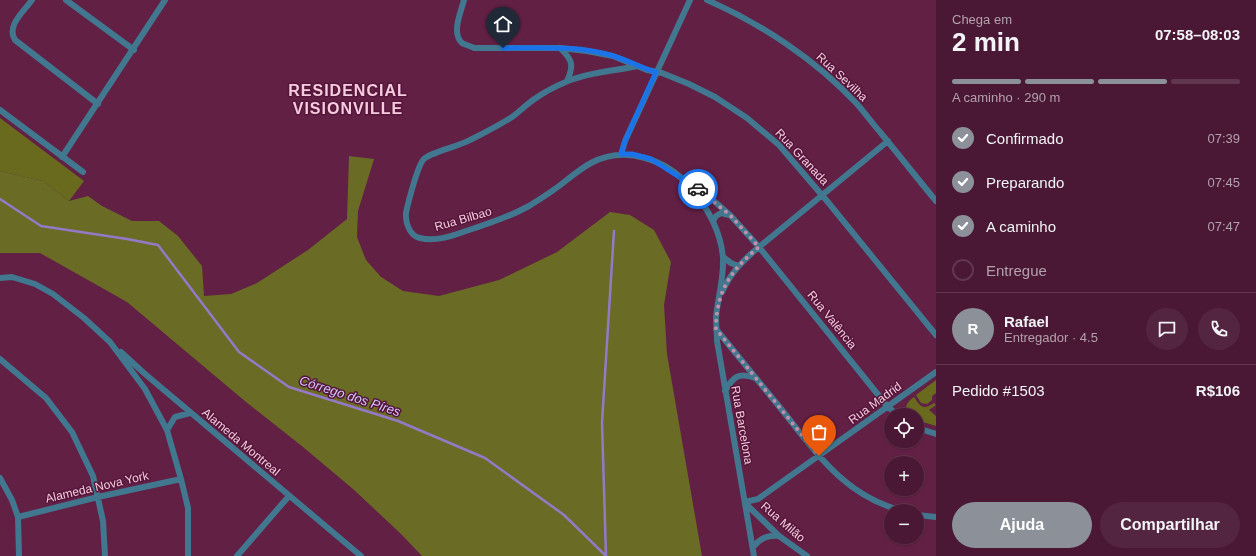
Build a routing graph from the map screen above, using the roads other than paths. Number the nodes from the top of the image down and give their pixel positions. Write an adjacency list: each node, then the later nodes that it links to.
1 (32, 0): 12 (street)
2 (66, 0): 8 (street)
3 (165, 0): 8 (street)
4 (464, 0): 7 (street, Rua Granada)
5 (690, 0): 10 (street)
6 (707, 0): 14 (street, Rua Sevilha)
7 (560, 48): 9 (street, Rua Granada); 11 (street)
8 (134, 50): 12 (street)
9 (638, 66): 10 (street, Rua Granada); 11 (street, Rua Bilbao)
10 (656, 72): 15 (street); 19 (street, Rua Granada)
11 (567, 81): 15 (street, Rua Bilbao)
12 (98, 104): 16 (street)
13 (0, 110): 16 (street)
14 (888, 141): 19 (street); 20 (street, Rua Sevilha)
15 (621, 154): 18 (street, Rua Bilbao)
16 (62, 157): 17 (street)
17 (83, 172)
18 (682, 178): 21 (street, Rua Valência); 22 (street, Rua Bilbao)
19 (822, 195): 23 (street); 29 (street, Rua Granada)
20 (936, 201)
21 (730, 215): 22 (street); 23 (street, Rua Valência)
22 (714, 221): 24 (street, Rua Bilbao)
23 (759, 247): 25 (street); 35 (street, Rua Valência)
24 (723, 257): 25 (street); 27 (street, Rua Bilbao)
25 (738, 266): 27 (street)
26 (0, 278): 30 (street)
27 (720, 297): 28 (street, Rua Barcelona)
28 (716, 329): 33 (street); 34 (street, Rua Barcelona)
29 (936, 335)
30 (110, 342): 36 (street, Alameda Montreal); 37 (street)
31 (0, 358): 44 (street)
32 (936, 372): 35 (street, Rua Madrid)
33 (756, 378): 34 (street); 40 (street)
34 (725, 391): 45 (street, Rua Barcelona)
35 (888, 407): 40 (street, Rua Madrid)
36 (190, 413): 37 (street); 43 (street, Alameda Montreal)
37 (167, 430): 42 (street)
38 (924, 430): 39 (street)
39 (936, 434)
40 (819, 456): 45 (street, Rua Madrid); 46 (street)
41 (0, 478): 48 (street)
42 (181, 479): 44 (street, Alameda Nova York); 55 (street)
43 (289, 496): 52 (street, Alameda Montreal); 56 (street)
44 (98, 497): 48 (street, Alameda Nova York); 54 (street)
45 (745, 503): 50 (street, Rua Milão); 51 (street, Rua Barcelona)
46 (884, 505)
47 (924, 515): 49 (street)
48 (18, 517): 53 (street)
49 (936, 517)
50 (779, 536): 51 (street); 59 (street, Rua Milão)
51 (753, 547): 58 (street, Rua Barcelona)
52 (353, 554): 57 (street, Alameda Montreal)
53 (19, 556)
54 (105, 556)
55 (188, 556)
56 (237, 556)
57 (361, 556)
58 (754, 556)
59 (807, 556)

